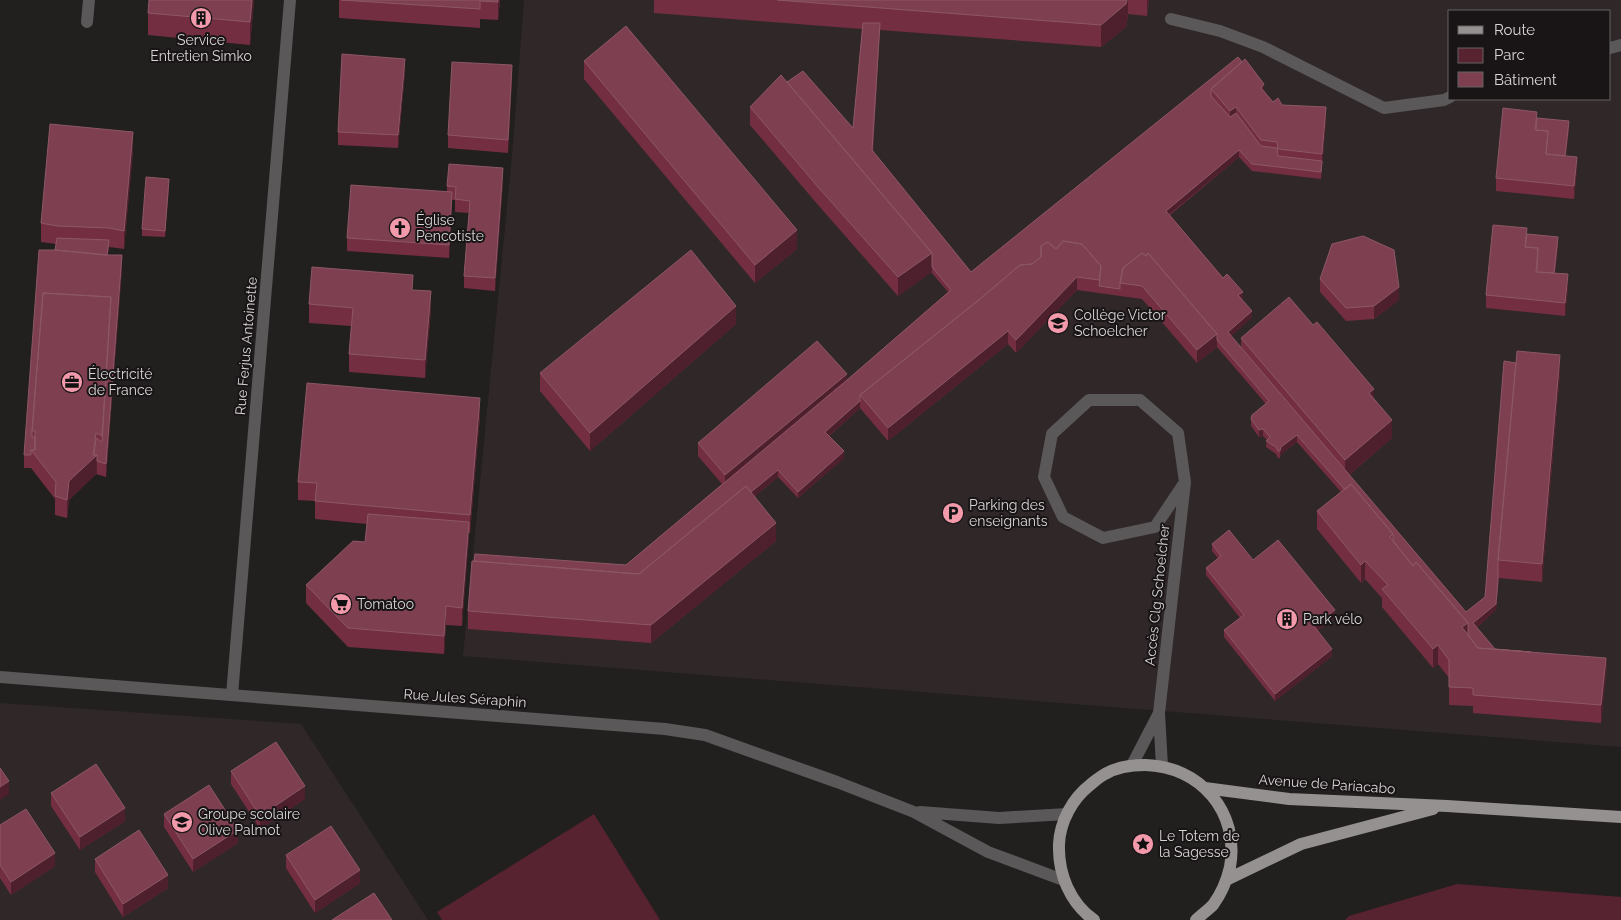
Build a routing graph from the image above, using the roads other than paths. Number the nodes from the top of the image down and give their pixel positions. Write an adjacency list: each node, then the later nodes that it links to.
1 (89, 0): 4 (street)
2 (290, 0): 8 (street, Rue Ferjus Antoinette)
3 (1171, 19): 5 (street)
4 (87, 22)
5 (1448, 98)
6 (1186, 482): 6 (street, Accès Clg Schoelcher); 9 (street, Accès Clg Schoelcher)
7 (0, 677): 8 (street, Rue Jules Séraphin)
8 (232, 695): 14 (street, Rue Jules Séraphin)
9 (1159, 713): 10 (street, Accès Clg Schoelcher); 11 (street, Accès Clg Schoelcher)
10 (1132, 765): 11 (main road); 15 (main road)
11 (1162, 766): 12 (main road)
12 (1205, 788): 13 (main road, Avenue de Pariacabo); 17 (main road)
13 (1446, 806): 16 (main road, Avenue de Pariacabo); 17 (main road, Avenue de Pariacabo)
14 (914, 812): 15 (street); 18 (street)
15 (1067, 814): 18 (main road)
16 (1621, 817)
17 (1228, 879): 20 (main road)
18 (1063, 880): 19 (main road)
19 (1093, 920)
20 (1196, 920)

